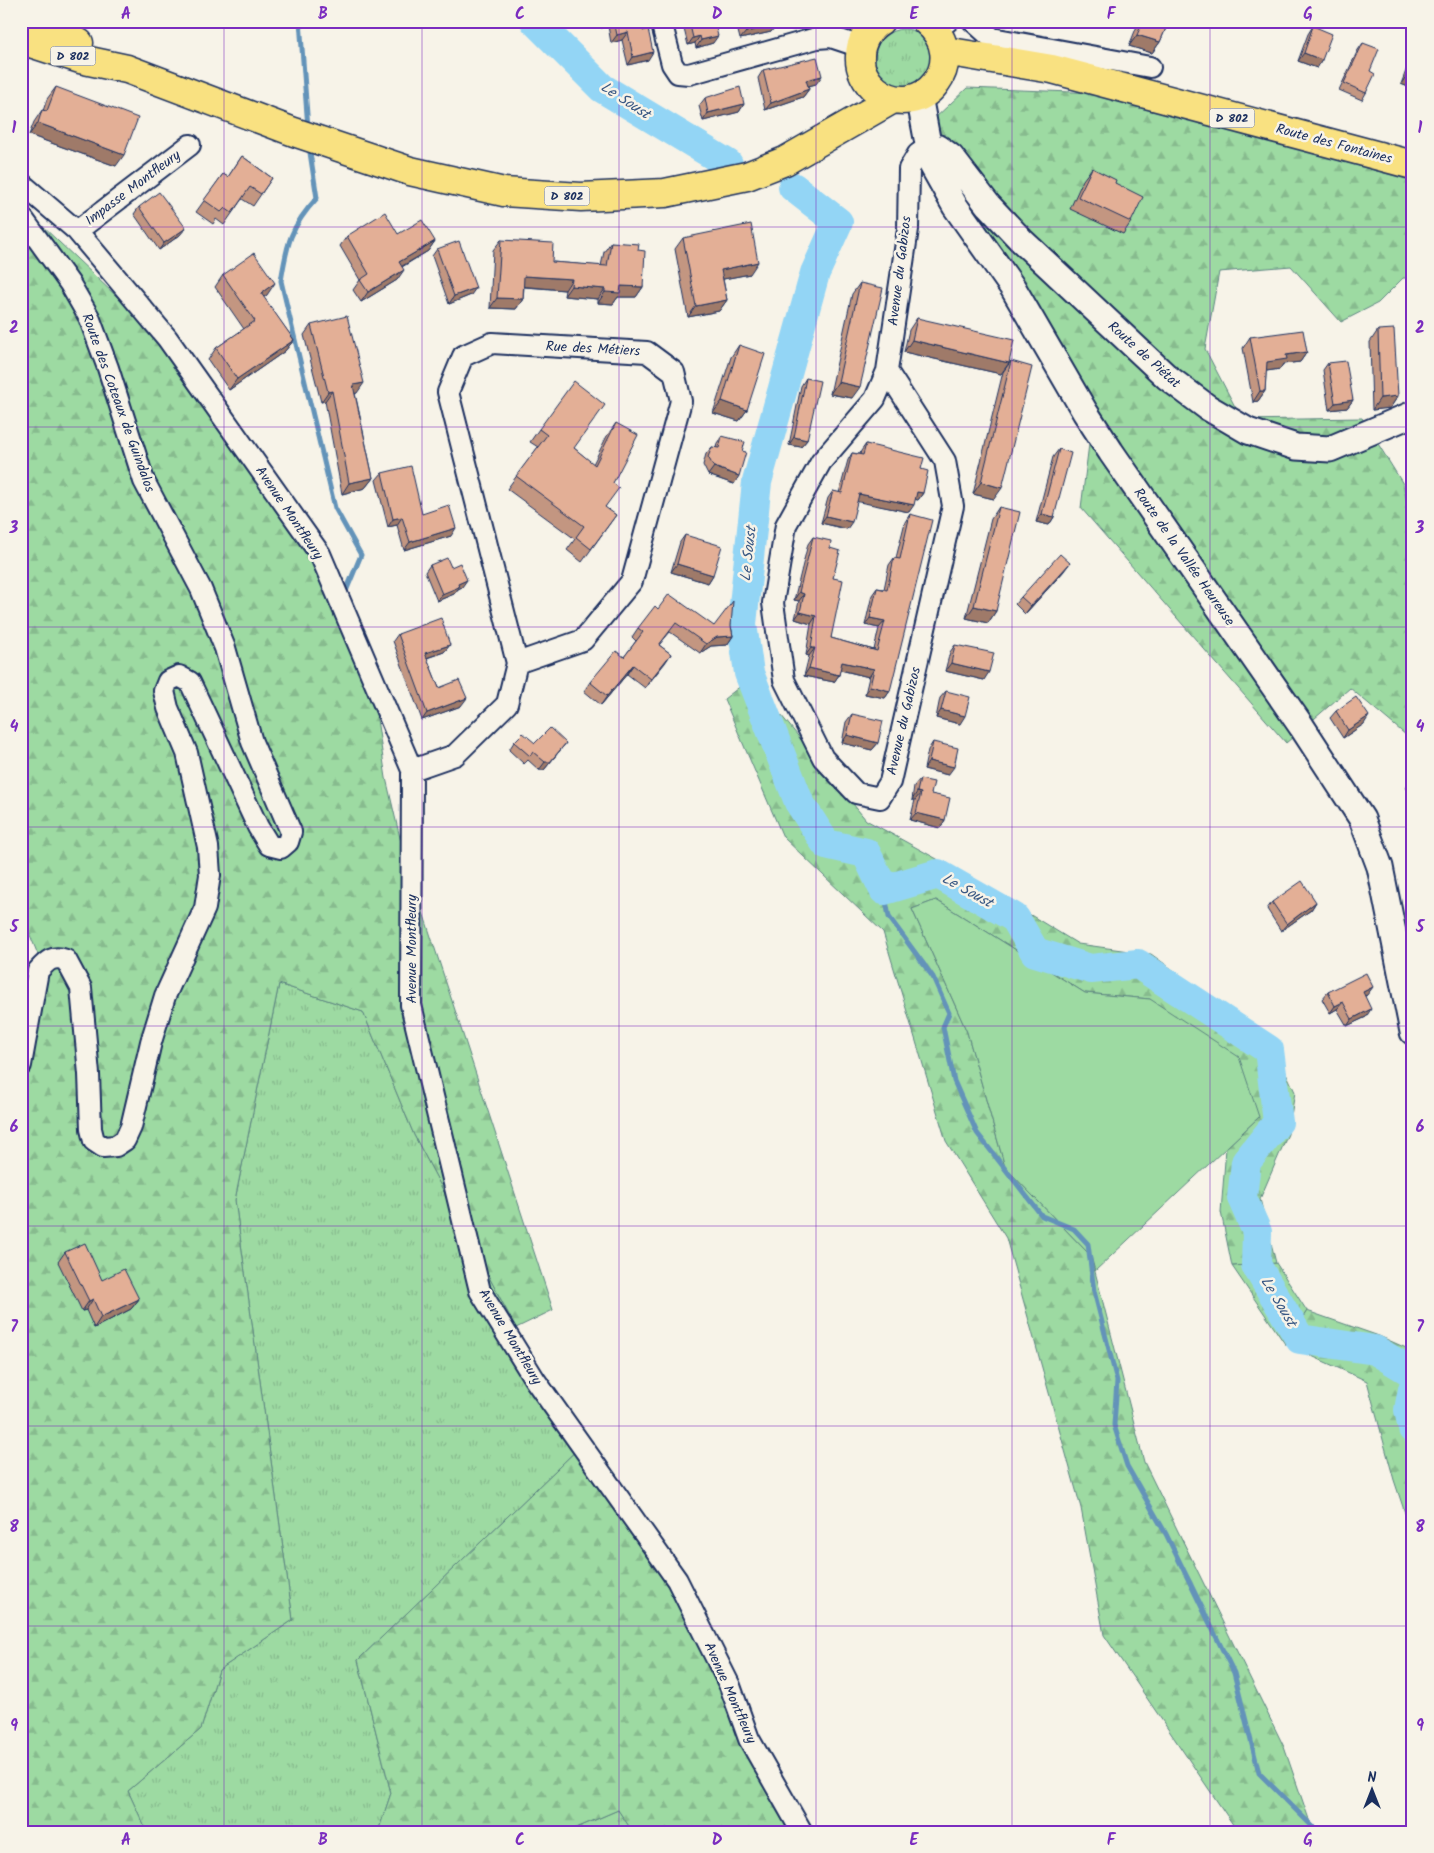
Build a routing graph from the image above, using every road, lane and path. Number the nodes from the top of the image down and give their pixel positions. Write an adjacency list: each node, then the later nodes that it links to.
1 (32, 21): 9 (main road, D 802)
2 (661, 21): 7 (street)
3 (880, 21): 7 (main road)
4 (973, 21): 8 (street)
5 (940, 39): 11 (main road); 15 (main road, Route des Fontaines / D 802)
6 (21, 40): 9 (main road, D 802)
7 (861, 47): 10 (main road)
8 (1150, 66)
9 (127, 69): 13 (main road, D 802)
10 (865, 77): 11 (main road); 13 (main road, D 802)
11 (906, 98): 13 (main road, D 802); 14 (street, Route de la Vallée Heureuse)
12 (190, 145): 18 (street, Impasse Montfleury)
13 (815, 146)
14 (928, 148): 19 (street, Avenue du Gabizos); 20 (street, Route de Piétat); 23 (street, Route de la Vallée Heureuse)
15 (1413, 165)
16 (21, 183): 18 (street, Avenue Montfleury)
17 (21, 216): 24 (street, Route des Coteaux de Guindalos)
18 (77, 231): 22 (street, Avenue Montfleury)
19 (887, 371): 19 (street, Avenue du Gabizos)
20 (1413, 414)
21 (517, 663): 21 (street, Rue des Métiers); 22 (street, Rue des Métiers)
22 (412, 770): 25 (street, Avenue Montfleury)
23 (1413, 1032)
24 (21, 1065)
25 (802, 1832)

